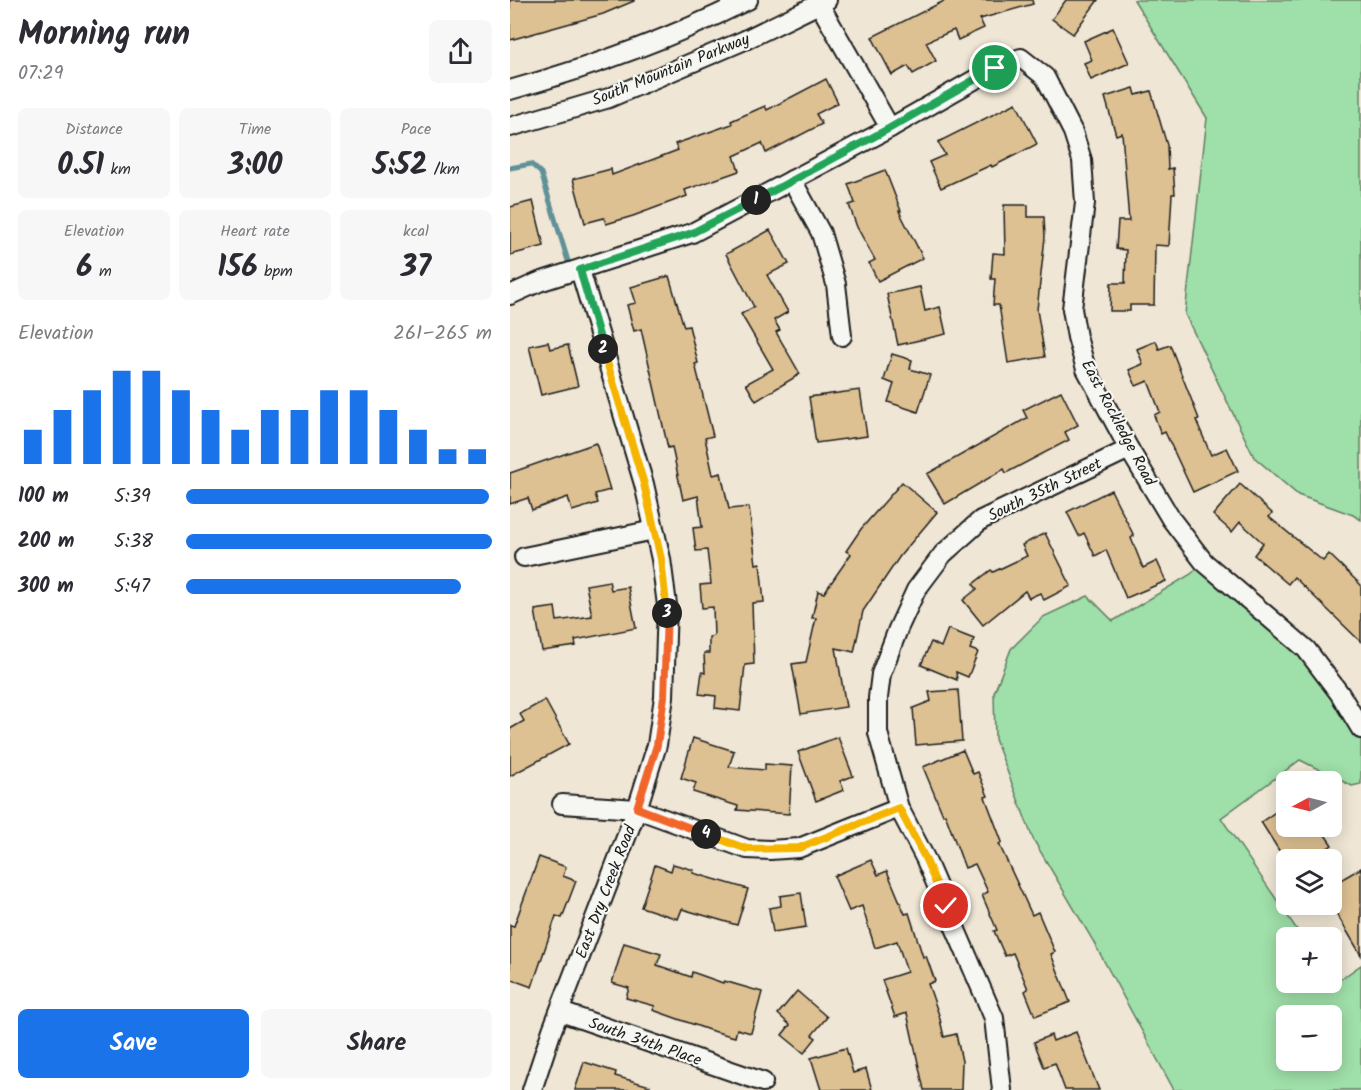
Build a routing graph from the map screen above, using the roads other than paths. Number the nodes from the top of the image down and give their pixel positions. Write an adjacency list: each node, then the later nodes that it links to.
1 (748, 0): 3 (street, South Mountain Parkway)
2 (821, 2): 4 (street, South Mountain Parkway); 5 (street)
3 (510, 90)
4 (510, 127)
5 (890, 128): 6 (street); 10 (street, East Rockledge Road)
6 (792, 180): 7 (street); 9 (street)
7 (580, 270): 8 (street); 11 (street, East Dry Creek Road)
8 (510, 295)
9 (842, 336)
10 (1129, 449): 13 (street, East Rockledge Road); 16 (street, South 35th Street)
11 (654, 530): 12 (street); 15 (street, East Dry Creek Road)
12 (524, 557)
13 (1361, 729)
14 (562, 804): 15 (street)
15 (637, 808): 16 (street); 17 (street, East Dry Creek Road)
16 (899, 808): 20 (street, South 35th Street)
17 (561, 1012): 18 (street, South 34th Place); 19 (street, East Dry Creek Road)
18 (763, 1082)
19 (532, 1090)
20 (1002, 1090)

